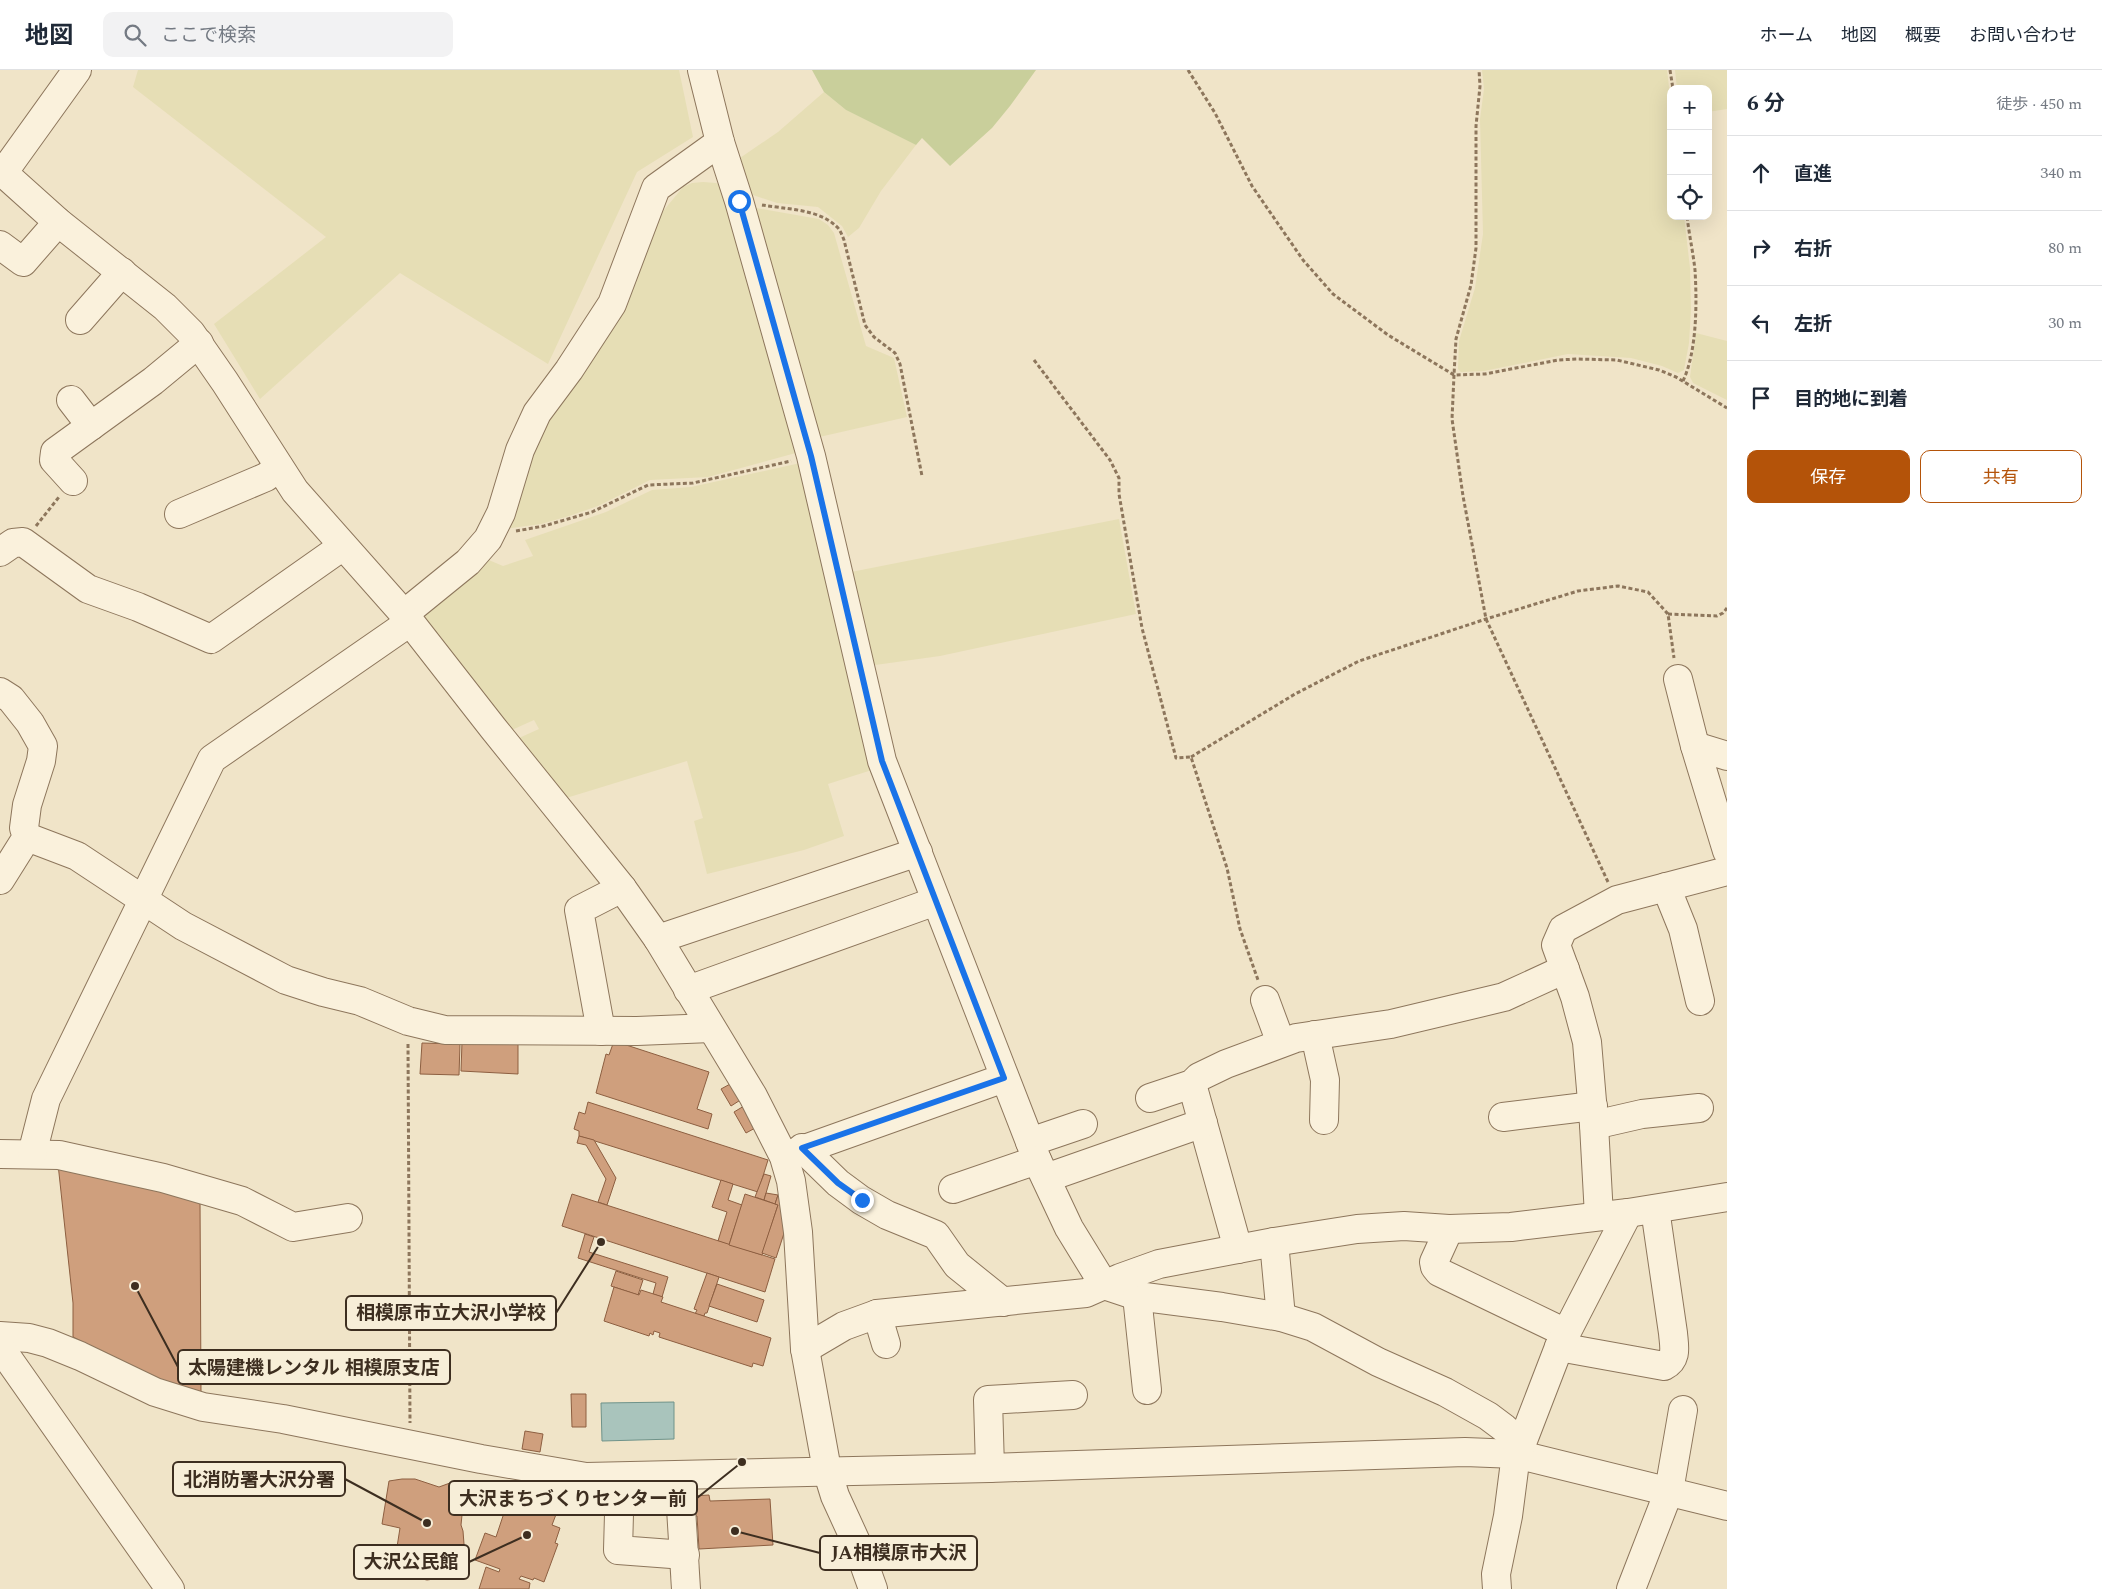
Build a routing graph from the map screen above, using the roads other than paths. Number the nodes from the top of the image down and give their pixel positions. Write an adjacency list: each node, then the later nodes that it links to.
1 (77, 70): 4 (street)
2 (702, 70): 3 (street)
3 (720, 142): 17 (street); 24 (street)
4 (2, 171): 5 (street)
5 (58, 222): 6 (street); 7 (street)
6 (0, 245)
7 (122, 272): 8 (street); 9 (street)
8 (80, 320)
9 (199, 343): 11 (street); 12 (street)
10 (71, 400): 11 (street)
11 (91, 426): 13 (street)
12 (279, 467): 14 (street); 15 (street)
13 (73, 480)
14 (179, 514)
15 (343, 546): 16 (street); 17 (street)
16 (12, 547)
17 (407, 618): 28 (street); 29 (street)
18 (1678, 679): 20 (street)
19 (0, 692): 22 (street)
20 (1694, 746): 21 (street); 23 (street)
21 (1727, 756)
22 (27, 837): 26 (street); 29 (street)
23 (1727, 851)
24 (918, 852): 30 (street); 31 (street)
25 (1727, 871): 27 (street)
26 (0, 880)
27 (1666, 887): 32 (street); 35 (street)
28 (622, 888): 31 (street); 37 (street)
29 (144, 901): 37 (street); 51 (street)
30 (936, 902): 33 (street); 40 (street)
31 (658, 938): 33 (street)
32 (1565, 969): 38 (street); 44 (street)
33 (688, 990): 36 (street)
34 (1265, 1000): 39 (street)
35 (1700, 1001)
36 (711, 1028): 37 (street); 49 (street)
37 (601, 1031)
38 (1315, 1035): 39 (street); 46 (street)
39 (1281, 1043): 41 (street)
40 (1004, 1078): 49 (street); 52 (street)
41 (1192, 1084): 42 (street); 47 (street)
42 (1150, 1098)
43 (1698, 1108): 44 (street)
44 (1594, 1116): 45 (street); 57 (street)
45 (1504, 1117)
46 (1324, 1120)
47 (1203, 1123): 52 (street); 61 (street)
48 (1082, 1124): 52 (street)
49 (793, 1153): 64 (street); 71 (street)
50 (0, 1154): 51 (street)
51 (32, 1154): 58 (street)
52 (1038, 1160): 53 (street); 62 (street)
53 (953, 1189)
54 (1727, 1197): 55 (street)
55 (1655, 1209): 56 (street); 68 (street)
56 (1628, 1213): 57 (street); 68 (street)
57 (1599, 1216): 59 (street)
58 (348, 1218)
59 (1449, 1229): 60 (street); 68 (street)
60 (1274, 1242): 61 (street); 66 (street)
61 (1238, 1249): 62 (street)
62 (1104, 1285): 63 (street); 64 (street)
63 (1137, 1296): 66 (street); 72 (street)
64 (1003, 1302): 65 (street)
65 (878, 1314): 69 (street); 71 (street)
66 (1281, 1317): 75 (street)
67 (0, 1336): 79 (street)
68 (1562, 1340): 75 (street)
69 (886, 1344)
70 (0, 1347): 83 (street)
71 (806, 1348): 77 (street)
72 (1147, 1390)
73 (1073, 1395): 76 (street)
74 (1683, 1410): 80 (street)
75 (1516, 1454): 76 (street); 80 (street); 86 (street)
76 (990, 1468): 77 (street)
77 (827, 1470): 78 (street); 85 (street)
78 (679, 1476): 79 (street); 82 (street)
79 (620, 1478): 82 (street)
80 (1669, 1491): 81 (street); 87 (street)
81 (1727, 1506)
82 (684, 1554): 84 (street)
83 (170, 1589)
84 (686, 1589)
85 (873, 1589)
86 (1497, 1589)
87 (1631, 1589)

